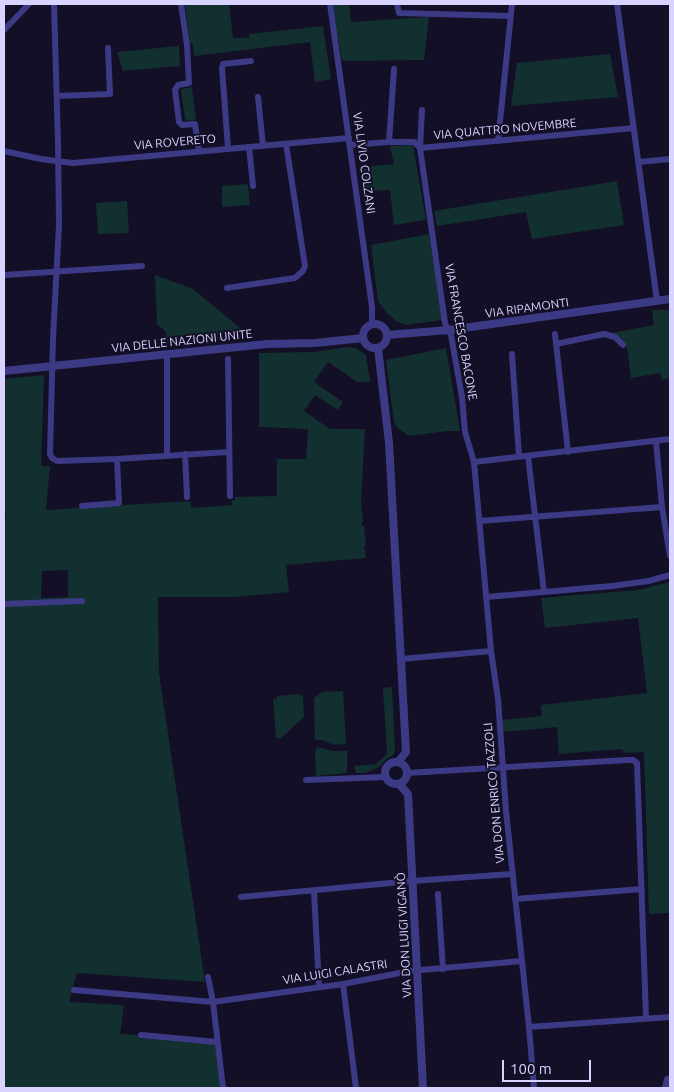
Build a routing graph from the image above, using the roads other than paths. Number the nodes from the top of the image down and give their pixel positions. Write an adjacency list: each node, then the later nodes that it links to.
1 (29, 4): 9 (street)
2 (54, 4): 13 (street)
3 (181, 4): 25 (street)
4 (330, 4): 18 (street, VIA LIVIO COLZANI)
5 (397, 4): 8 (street)
6 (512, 4): 8 (street)
7 (616, 4): 16 (street)
8 (511, 16): 17 (street)
9 (4, 30)
10 (108, 48): 13 (street)
11 (251, 61): 23 (street)
12 (394, 68): 19 (street)
13 (57, 96): 28 (street)
14 (258, 97): 21 (street)
15 (422, 110): 24 (street, VIA FRANCESCO BACONE)
16 (634, 128): 17 (street, VIA QUATTRO NOVEMBRE); 29 (street)
17 (498, 140): 24 (street, VIA QUATTRO NOVEMBRE)
18 (349, 141): 19 (street, VIA QUATTRO NOVEMBRE); 20 (street, VIA ROVERETO); 37 (street, VIA LIVIO COLZANI)
19 (390, 142): 24 (street, VIA QUATTRO NOVEMBRE)
20 (286, 144): 21 (street, VIA ROVERETO); 34 (street)
21 (263, 146): 22 (street, VIA ROVERETO)
22 (249, 147): 23 (street, VIA ROVERETO); 30 (street)
23 (228, 148): 25 (street, VIA ROVERETO)
24 (420, 148): 38 (street, VIA FRANCESCO BACONE)
25 (199, 151): 28 (street, VIA ROVERETO)
26 (4, 152): 28 (street, VIA ROVERETO)
27 (670, 159): 29 (street)
28 (58, 161): 32 (street)
29 (639, 162): 36 (street)
30 (253, 186)
31 (142, 266): 32 (street)
32 (56, 271): 33 (street); 48 (street)
33 (4, 275)
34 (227, 288)
35 (670, 299): 36 (street, VIA RIPAMONTI)
36 (657, 301): 38 (street, VIA RIPAMONTI)
37 (372, 325): 40 (street); 41 (street)
38 (449, 330): 40 (street, VIA RIPAMONTI); 59 (street, VIA FRANCESCO BACONE)
39 (555, 334): 42 (street)
40 (387, 335): 44 (street)
41 (363, 338): 44 (street); 45 (street, VIA DELLE NAZIONI UNITE)
42 (556, 344): 43 (street); 53 (street)
43 (624, 345)
44 (378, 348): 73 (street)
45 (167, 354): 48 (street, VIA DELLE NAZIONI UNITE); 55 (street)
46 (512, 354): 56 (street)
47 (228, 359): 52 (street)
48 (52, 366): 49 (street, VIA DELLE NAZIONI UNITE); 58 (street)
49 (4, 371)
50 (670, 439): 51 (street)
51 (656, 441): 53 (street); 63 (street)
52 (229, 452): 54 (street); 60 (street)
53 (568, 452): 57 (street)
54 (185, 454): 55 (street); 61 (street)
55 (166, 455): 58 (street)
56 (519, 456): 57 (street); 59 (street)
57 (528, 456): 64 (street)
58 (117, 459): 62 (street)
59 (474, 462): 65 (street, VIA FRANCESCO BACONE)
60 (230, 496)
61 (187, 497)
62 (82, 506)
63 (662, 507): 64 (street); 66 (street)
64 (535, 518): 65 (street); 68 (street)
65 (479, 521): 69 (street, VIA DON ENRICO TAZZOLI)
66 (670, 556)
67 (670, 575): 68 (street)
68 (544, 592): 69 (street)
69 (486, 597): 72 (street, VIA DON ENRICO TAZZOLI)
70 (82, 601): 71 (street)
71 (4, 604)
72 (491, 652): 73 (street); 75 (street, VIA DON ENRICO TAZZOLI)
73 (401, 659): 74 (street)
74 (398, 762): 76 (street); 77 (street)
75 (503, 767): 76 (street); 80 (street, VIA DON ENRICO TAZZOLI); 82 (street)
76 (407, 773): 79 (street)
77 (386, 777): 78 (street); 79 (street)
78 (306, 780)
79 (399, 784): 81 (street, VIA DON LUIGI VIGANÒ)
80 (512, 874): 81 (street); 86 (street, VIA DON ENRICO TAZZOLI)
81 (412, 881): 83 (street); 89 (street, VIA DON LUIGI VIGANÒ)
82 (642, 889): 86 (street); 95 (street)
83 (314, 891): 85 (street); 92 (street)
84 (438, 894): 88 (street)
85 (241, 897)
86 (515, 899): 87 (street, VIA DON ENRICO TAZZOLI)
87 (522, 961): 88 (street, VIA LUIGI CALASTRI); 97 (street, VIA DON ENRICO TAZZOLI)
88 (443, 969): 89 (street, VIA LUIGI CALASTRI)
89 (417, 971): 91 (street, VIA LUIGI CALASTRI); 103 (street, VIA DON LUIGI VIGANÒ)
90 (208, 977): 94 (street)
91 (343, 984): 92 (street, VIA LUIGI CALASTRI); 102 (street)
92 (319, 987): 94 (street, VIA LUIGI CALASTRI)
93 (74, 990): 94 (street, VIA LUIGI CALASTRI)
94 (213, 1002): 99 (street)
95 (646, 1018): 96 (street); 97 (street)
96 (670, 1018)
97 (529, 1027): 104 (street, VIA DON ENRICO TAZZOLI)
98 (141, 1035): 99 (street)
99 (217, 1042): 101 (street)
100 (670, 1078): 105 (street)
101 (223, 1088)
102 (356, 1088)
103 (423, 1088)
104 (534, 1088)
105 (666, 1088)

